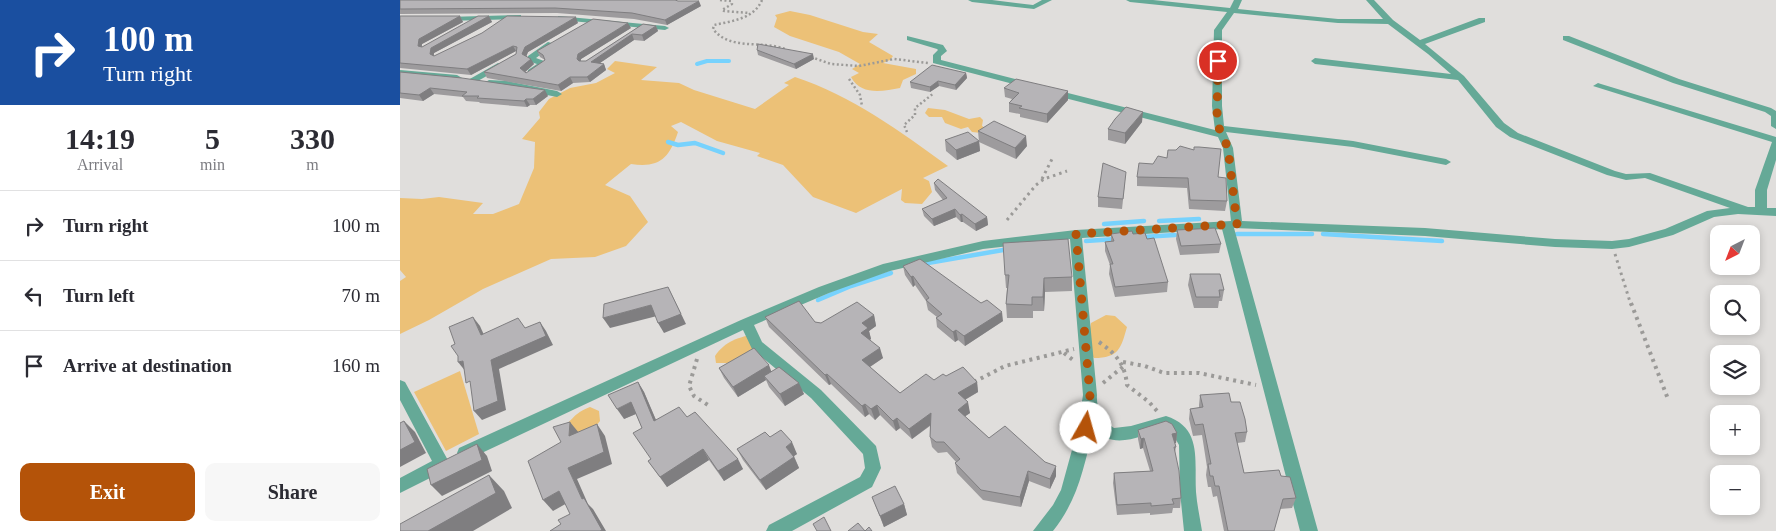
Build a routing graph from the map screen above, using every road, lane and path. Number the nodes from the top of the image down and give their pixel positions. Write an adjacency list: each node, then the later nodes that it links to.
1 (720, 0): 8 (path)
2 (762, 0): 8 (path)
3 (972, 0): 4 (street)
4 (1048, 0)
5 (1130, 0): 7 (street)
6 (1370, 0): 16 (street)
7 (1236, 5): 16 (street); 42 (street)
8 (752, 13): 27 (path)
9 (526, 17): 11 (street)
10 (549, 17): 14 (street)
11 (506, 18): 13 (street); 18 (street)
12 (439, 19): 13 (street)
13 (478, 19): 20 (street)
14 (593, 20): 17 (street); 21 (street)
15 (1482, 20): 26 (street)
16 (1390, 22): 26 (street)
17 (644, 25): 19 (street); 22 (street)
18 (496, 26)
19 (665, 28)
20 (460, 29)
21 (576, 31)
22 (629, 34)
23 (562, 38): 33 (street)
24 (910, 38): 30 (street)
25 (1566, 38): 41 (street)
26 (1420, 44): 34 (street)
27 (789, 51)
28 (804, 56): 30 (path)
29 (507, 61): 36 (street)
30 (936, 61): 42 (street)
31 (1315, 61): 34 (street)
32 (400, 73): 36 (street)
33 (529, 74)
34 (1461, 78): 50 (street)
35 (849, 79): 40 (path)
36 (473, 80): 39 (street)
37 (1598, 86): 44 (street)
38 (934, 93): 43 (path)
39 (557, 94)
40 (862, 106)
41 (1776, 126)
42 (1220, 131): 47 (street); 53 (street)
43 (907, 132)
44 (1776, 140)
45 (1776, 144): 50 (street)
46 (1052, 158): 49 (path)
47 (1446, 162)
48 (1067, 171): 49 (path)
49 (1042, 180): 52 (path)
50 (1754, 210): 51 (street); 55 (street)
51 (1776, 212)
52 (1007, 220)
53 (1232, 224): 54 (street); 55 (street); 62 (street)
54 (1076, 234): 56 (street); 57 (street)
55 (1612, 245): 63 (path)
56 (746, 323): 58 (street); 69 (street)
57 (1086, 338): 59 (path); 60 (path); 64 (street)
58 (692, 347): 65 (path); 67 (street)
59 (1123, 364): 62 (path); 64 (path); 66 (path)
60 (973, 382)
61 (400, 386): 67 (street)
62 (1271, 389): 72 (street)
63 (1668, 399)
64 (1090, 400): 66 (street); 70 (street)
65 (708, 405)
66 (1166, 422): 71 (street)
67 (442, 464): 68 (street)
68 (400, 486)
69 (775, 531)
70 (1042, 531)
71 (1193, 531)
72 (1309, 531)

